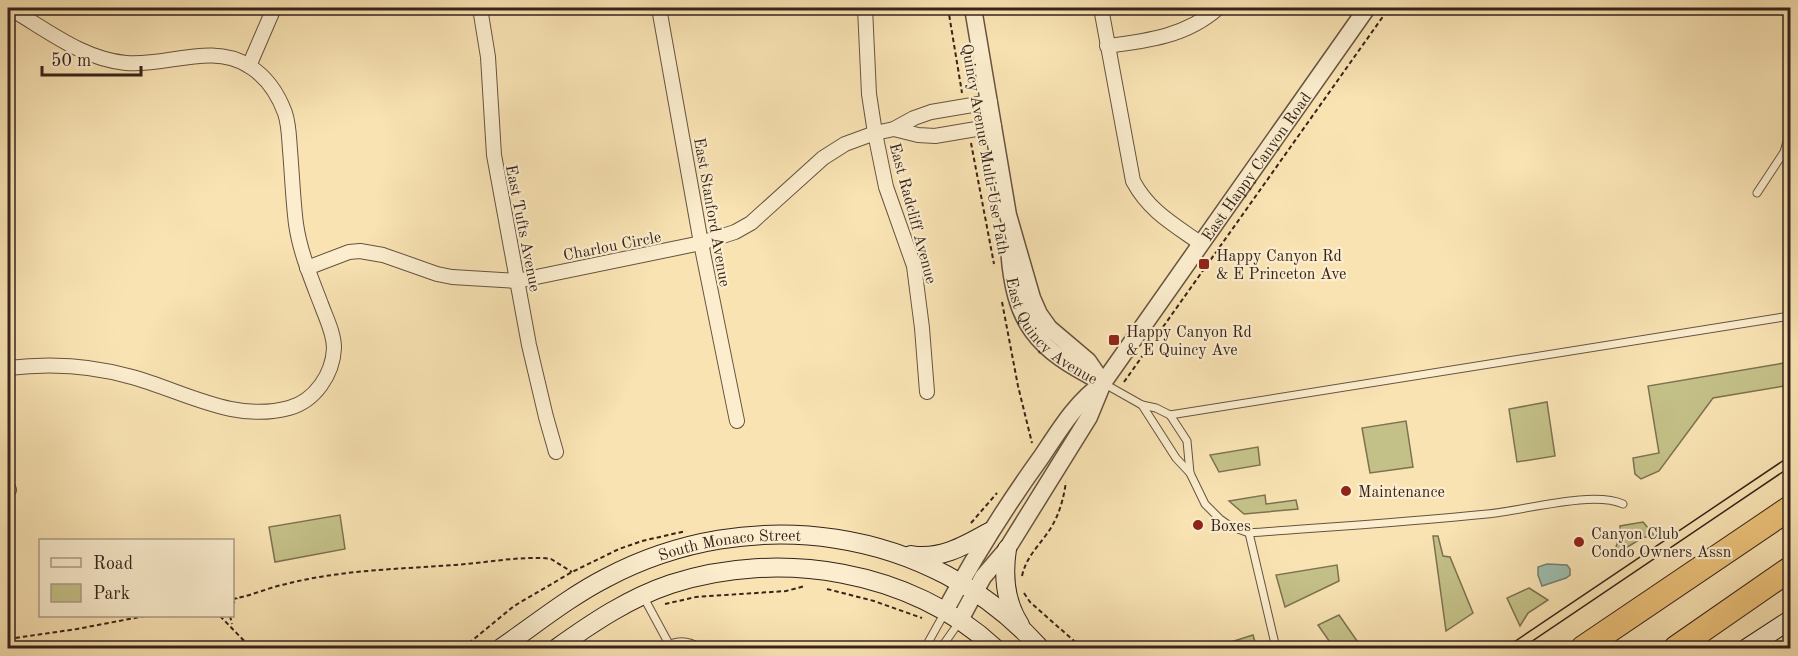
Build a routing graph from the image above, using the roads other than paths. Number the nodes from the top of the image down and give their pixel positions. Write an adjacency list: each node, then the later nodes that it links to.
1 (9, 8): 11 (street)
2 (274, 8): 11 (street)
3 (480, 8): 21 (street, East Tufts Avenue)
4 (659, 8): 18 (street, East Stanford Avenue)
5 (865, 8): 16 (street, East Radcliff Avenue)
6 (973, 8): 12 (street, East Quincy Avenue)
7 (1101, 8): 10 (street)
8 (1218, 8): 10 (street)
9 (1367, 8): 19 (street, East Happy Canyon Road)
10 (1107, 46): 19 (street)
11 (249, 66): 20 (street)
12 (990, 102): 13 (street, East Quincy Avenue); 14 (street, Charlou Circle)
13 (994, 126): 14 (street, Charlou Circle); 24 (street, East Quincy Avenue)
14 (894, 129): 16 (street, Charlou Circle)
15 (1791, 131): 17 (lane)
16 (875, 133): 18 (street, Charlou Circle); 25 (street, East Radcliff Avenue)
17 (1756, 193)
18 (701, 243): 21 (street, Charlou Circle); 28 (street, East Stanford Avenue)
19 (1200, 243): 24 (street, East Happy Canyon Road)
20 (308, 268): 21 (street, Charlou Circle); 23 (street)
21 (517, 280): 29 (street, East Tufts Avenue)
22 (1791, 316): 27 (lane)
23 (8, 368)
24 (1110, 386): 26 (lane); 33 (street, East Happy Canyon Road); 35 (street, East Happy Canyon Road)
25 (927, 392)
26 (1142, 405): 27 (lane); 30 (lane)
27 (1170, 416): 30 (lane)
28 (737, 421)
29 (556, 452)
30 (1190, 473): 34 (lane)
31 (1623, 504): 34 (lane)
32 (1791, 508): 53 (highway)
33 (989, 532): 36 (main road); 38 (street, East Happy Canyon Road)
34 (1250, 533): 52 (lane)
35 (1007, 549): 38 (street, East Happy Canyon Road); 42 (main road)
36 (900, 554): 38 (main road, South Monaco Street); 44 (main road, South Monaco Street)
37 (1791, 569): 54 (highway)
38 (967, 588): 40 (street, East Happy Canyon Road); 42 (main road)
39 (646, 602): 40 (main road, South Monaco Street); 43 (lane); 45 (main road, South Monaco Street)
40 (953, 616): 48 (lane); 49 (lane); 50 (main road)
41 (1791, 620): 55 (main road)
42 (1024, 632): 51 (main road)
43 (669, 644): 46 (lane); 47 (lane)
44 (501, 648)
45 (556, 648)
46 (662, 648)
47 (700, 648)
48 (925, 648)
49 (941, 648)
50 (995, 648)
51 (1040, 648)
52 (1276, 648)
53 (1583, 648)
54 (1676, 648)
55 (1747, 648)

